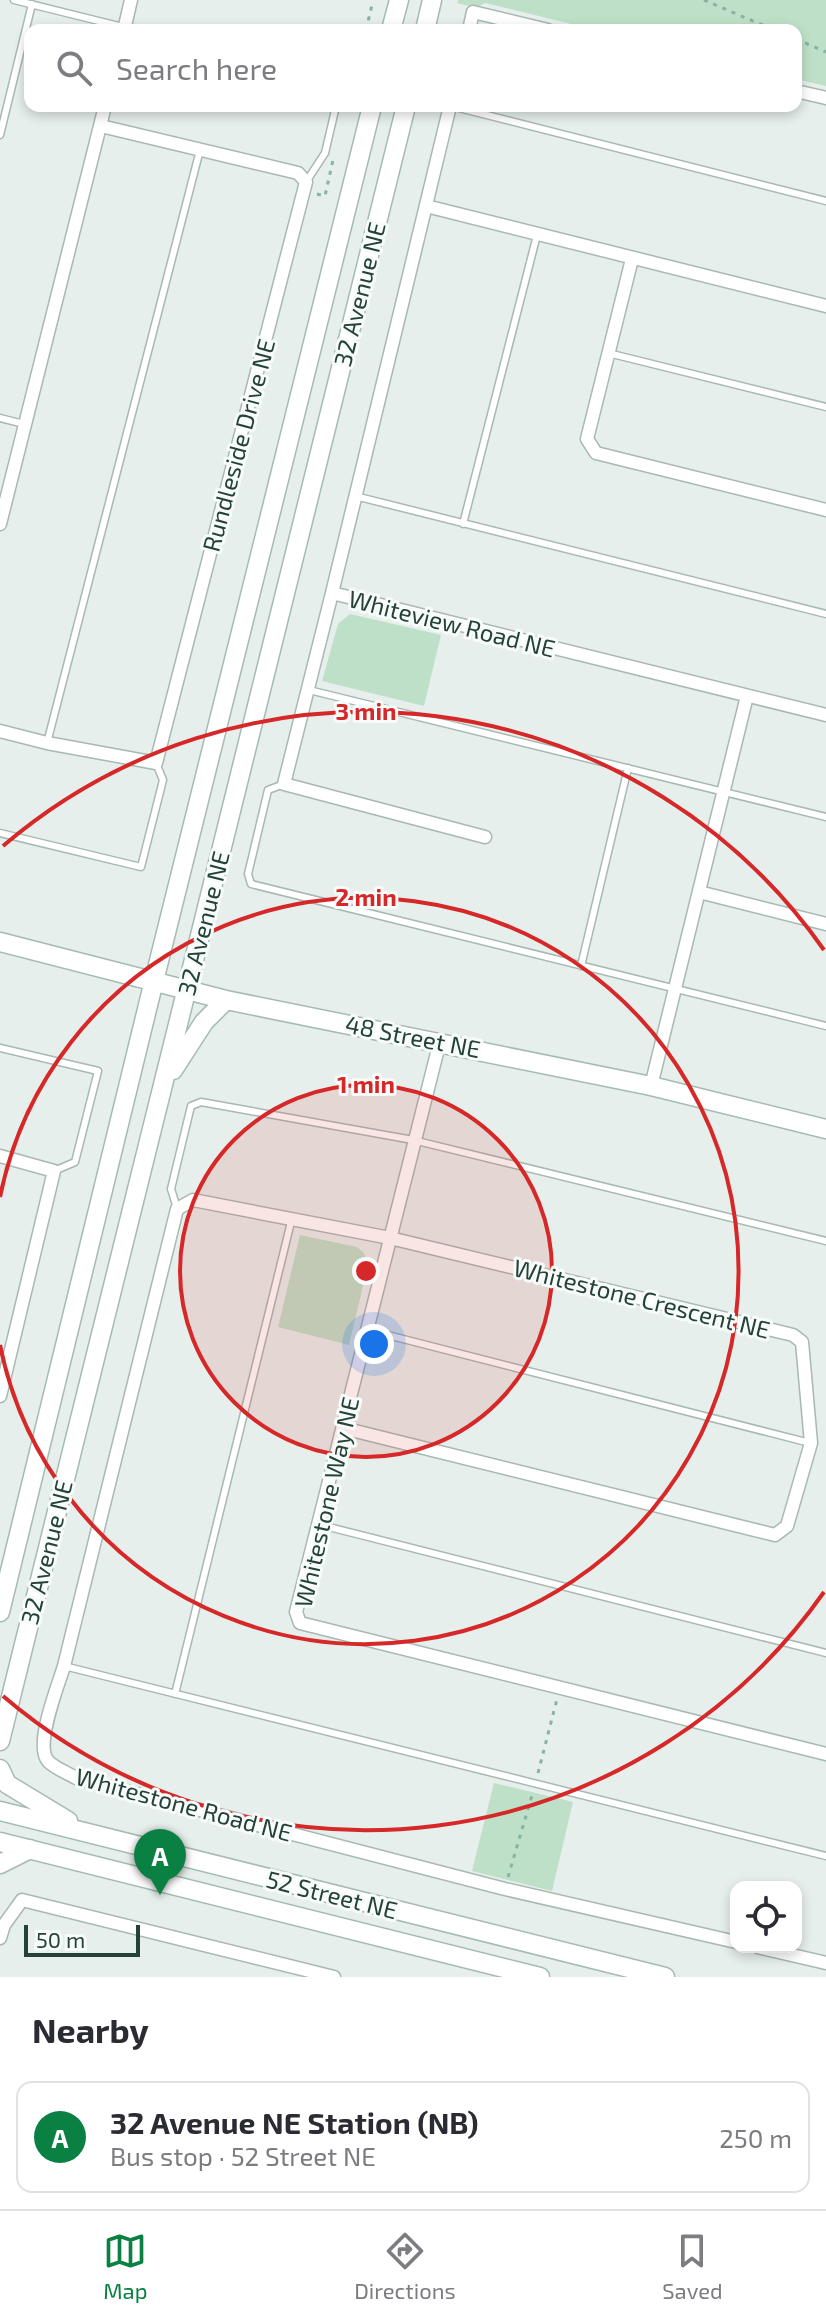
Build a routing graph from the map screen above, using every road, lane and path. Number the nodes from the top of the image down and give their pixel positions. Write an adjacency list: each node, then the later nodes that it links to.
1 (14, 0): 6 (lane)
2 (131, 0): 10 (street)
3 (399, 0): 12 (main road)
4 (704, 0): 16 (path)
5 (428, 1): 13 (main road)
6 (32, 4): 8 (lane); 9 (lane)
7 (372, 5): 11 (path)
8 (27, 24)
9 (109, 24)
10 (129, 24)
11 (367, 24)
12 (393, 24)
13 (426, 24)
14 (470, 24): 15 (street)
15 (523, 24)
16 (760, 24)
17 (24, 37): 29 (lane)
18 (802, 42): 19 (path)
19 (826, 52)
20 (802, 92): 21 (street)
21 (826, 98)
22 (104, 112): 28 (street)
23 (335, 112): 31 (lane)
24 (371, 112): 63 (main road, 32 Avenue NE)
25 (405, 112): 65 (main road, 32 Avenue NE)
26 (449, 112): 33 (street, Whiteview Road NE)
27 (474, 112): 32 (lane)
28 (101, 126): 30 (street); 40 (street)
29 (0, 135)
30 (200, 150): 31 (street); 51 (lane)
31 (306, 182): 52 (street, Rundleside Drive NE)
32 (826, 201)
33 (426, 206): 34 (street); 41 (street, Whiteview Road NE)
34 (537, 235): 35 (street); 44 (lane)
35 (632, 259): 36 (street); 37 (street)
36 (826, 306)
37 (608, 353): 38 (lane); 42 (street)
38 (826, 407)
39 (0, 418): 40 (lane)
40 (26, 425): 43 (street)
41 (355, 496): 44 (lane); 45 (street, Whiteview Road NE)
42 (826, 510)
43 (0, 524)
44 (463, 524): 46 (lane)
45 (332, 593): 47 (street); 48 (street, Whiteview Road NE)
46 (826, 614)
47 (307, 689): 53 (lane); 54 (street)
48 (747, 696): 49 (street, Whiteview Road NE); 55 (street)
49 (826, 715)
50 (0, 731): 51 (street)
51 (47, 743): 52 (street)
52 (156, 763): 57 (lane)
53 (628, 768): 55 (lane); 62 (lane)
54 (284, 784): 58 (street); 62 (lane)
55 (723, 792): 56 (lane); 59 (street)
56 (826, 817)
57 (0, 833)
58 (485, 837)
59 (699, 892): 60 (street); 64 (street)
60 (826, 924)
61 (0, 942): 63 (main road, 48 Street NE)
62 (581, 966): 64 (lane)
63 (154, 981): 65 (main road, 48 Street NE); 85 (main road, 32 Avenue NE)
64 (675, 987): 67 (lane); 70 (street)
65 (186, 989): 66 (main road, 48 Street NE); 71 (main road, 32 Avenue NE)
66 (226, 1000): 68 (main road, 48 Street NE); 71 (main road)
67 (826, 1026)
68 (440, 1041): 70 (main road, 48 Street NE); 73 (street, Whitestone Way NE)
69 (0, 1048): 75 (lane)
70 (651, 1086): 72 (main road, 48 Street NE)
71 (160, 1094): 90 (main road, 32 Avenue NE)
72 (826, 1129)
73 (413, 1140): 76 (lane); 78 (street, Whitestone Way NE); 79 (lane)
74 (0, 1156): 75 (street)
75 (54, 1171): 81 (street)
76 (177, 1209): 77 (street, Whitestone Crescent NE); 87 (street, Whitestone Road NE)
77 (292, 1218): 78 (street, Whitestone Crescent NE); 89 (lane)
78 (390, 1238): 80 (street, Whitestone Way NE); 83 (street, Whitestone Crescent NE)
79 (826, 1241)
80 (368, 1330): 82 (street, Whitestone Way NE); 83 (lane)
81 (0, 1396)
82 (343, 1428): 83 (street, Whitestone Crescent NE); 84 (street, Whitestone Way NE)
83 (811, 1443)
84 (317, 1524): 86 (lane); 88 (street, Whitestone Way NE)
85 (0, 1612)
86 (826, 1653)
87 (64, 1666): 89 (lane); 100 (street, Whitestone Road NE)
88 (560, 1687): 91 (street, Whitestone Way NE); 93 (path)
89 (175, 1694): 93 (lane)
90 (0, 1741)
91 (826, 1754)
92 (0, 1769): 95 (main road)
93 (535, 1784): 98 (lane); 100 (path)
94 (0, 1811): 95 (main road, 52 Street NE)
95 (91, 1834): 107 (main road, 52 Street NE)
96 (0, 1842): 97 (main road, 52 Street NE)
97 (30, 1849): 99 (main road); 106 (main road, 52 Street NE)
98 (826, 1856)
99 (0, 1864)
100 (505, 1889): 102 (street, Whitestone Road NE)
101 (0, 1938): 105 (street)
102 (730, 1941)
103 (783, 1953): 104 (street)
104 (826, 1963)
105 (334, 1977)
106 (540, 1977)
107 (665, 1977)

